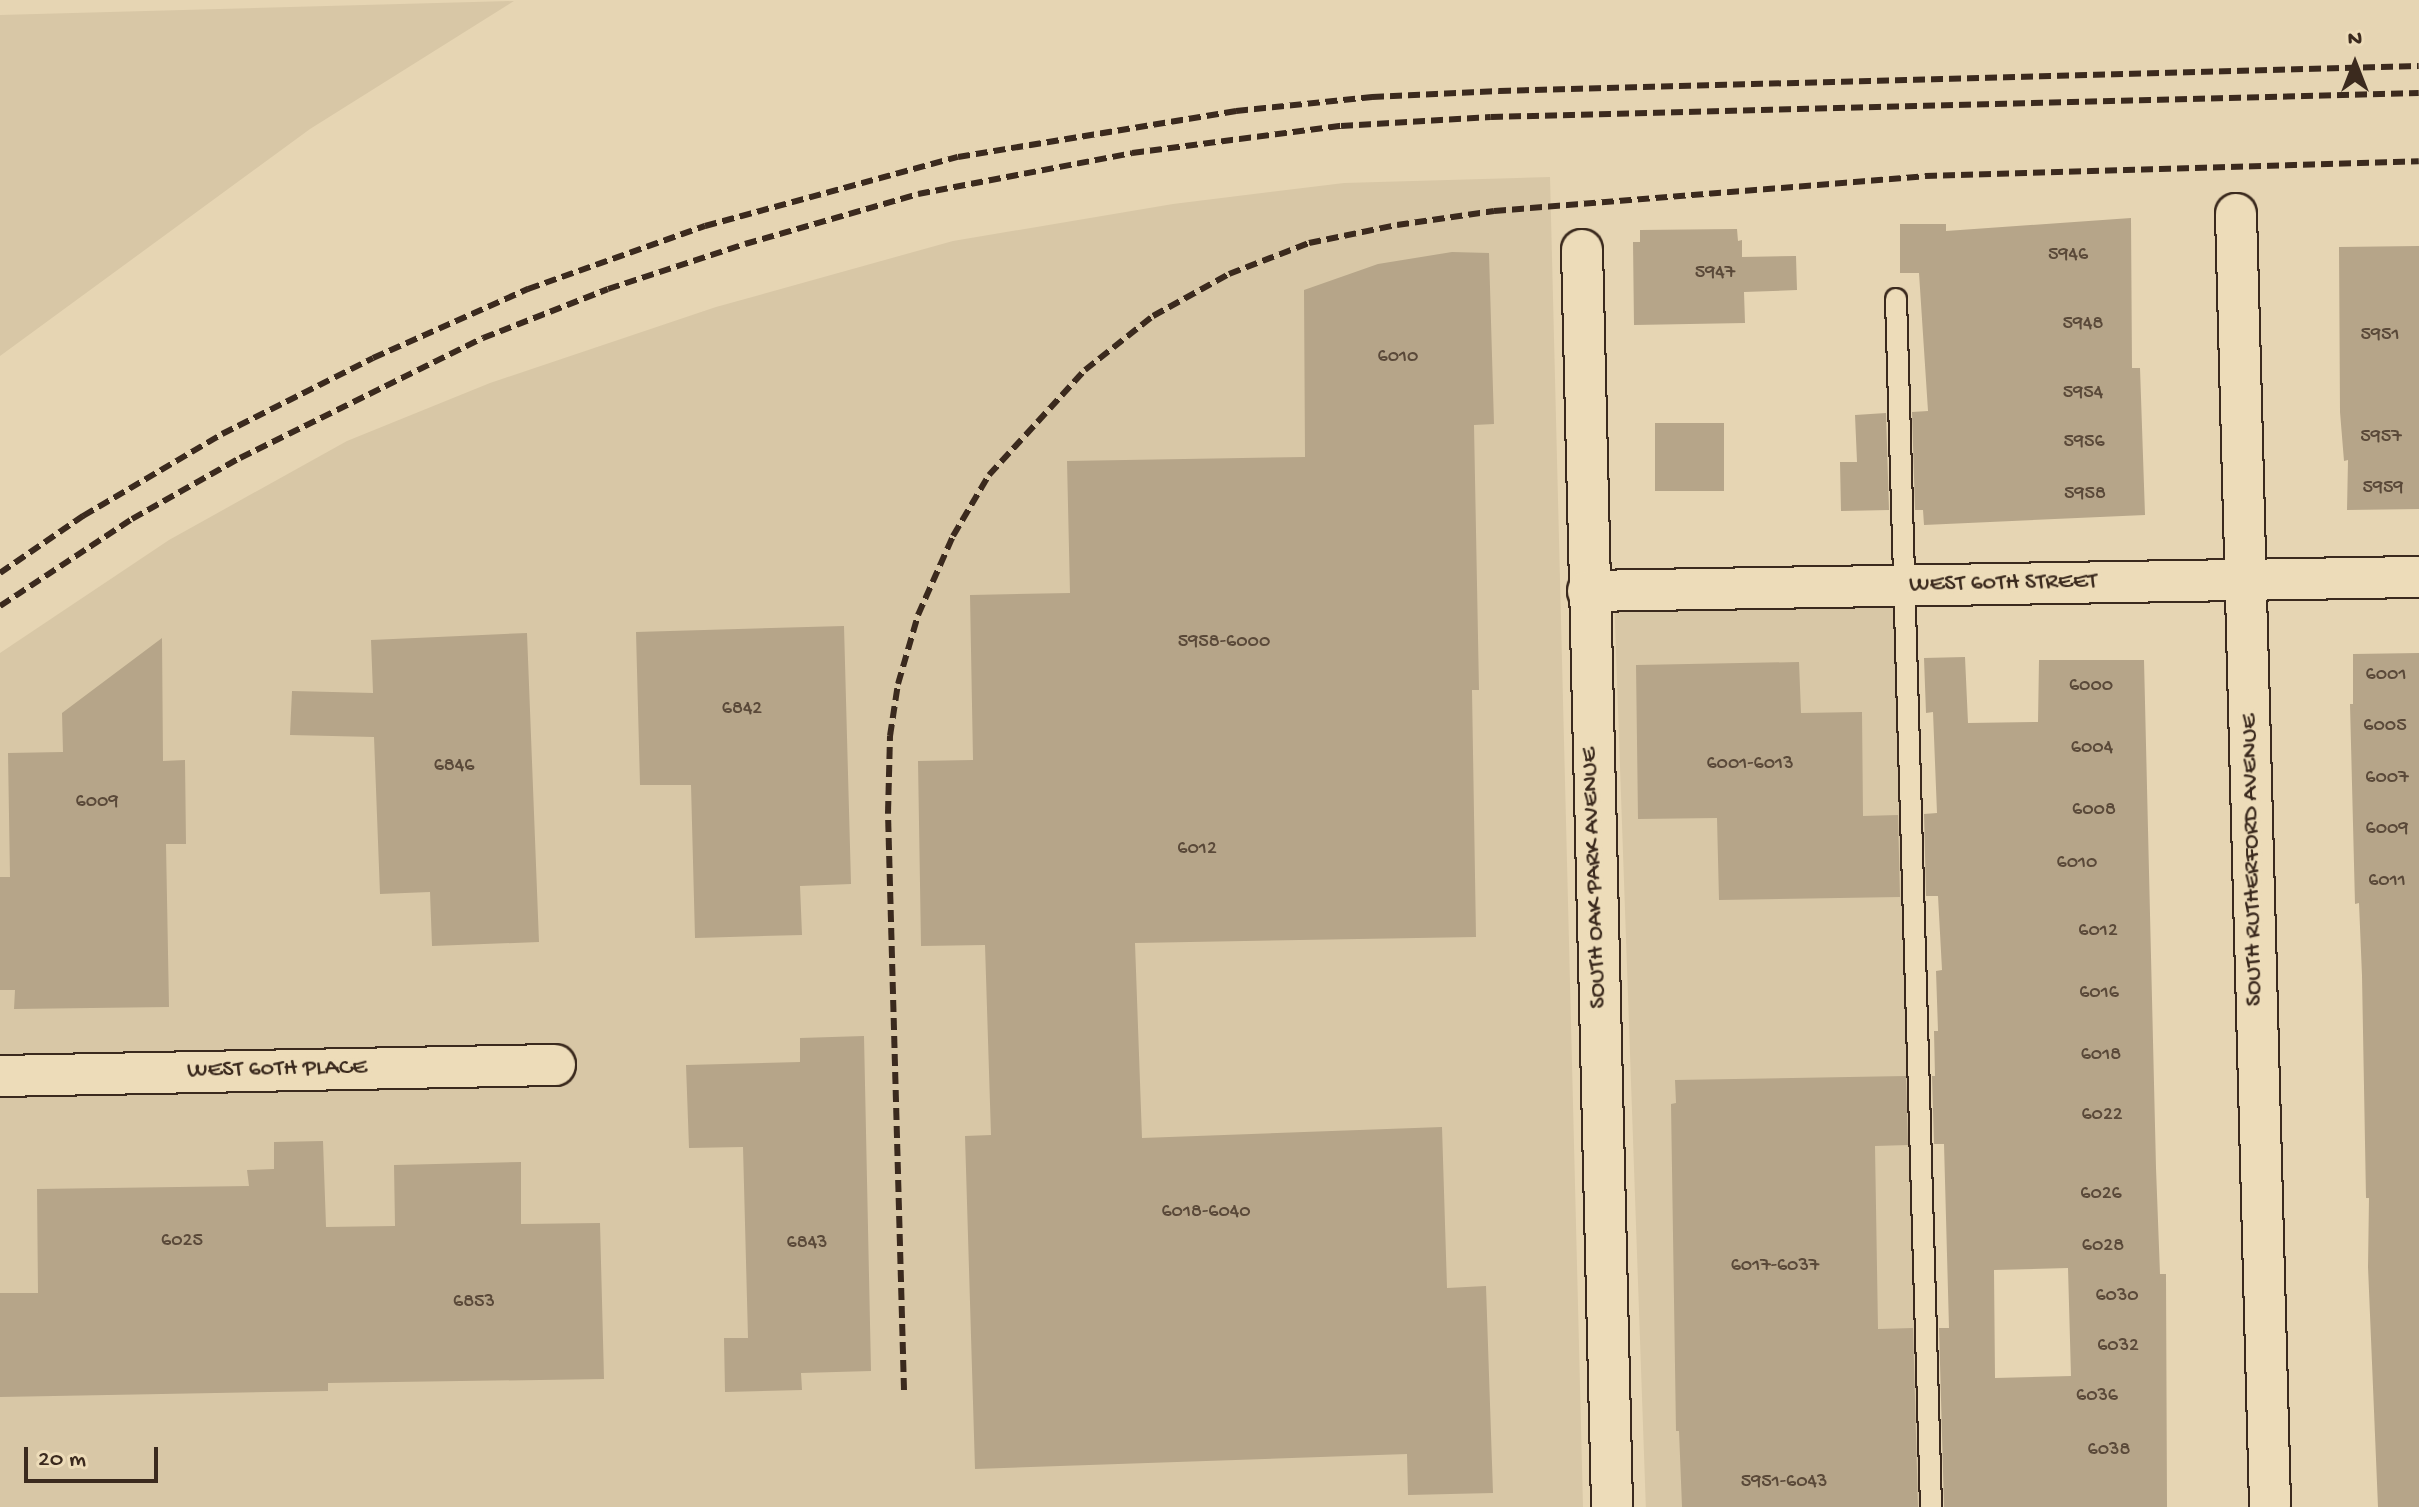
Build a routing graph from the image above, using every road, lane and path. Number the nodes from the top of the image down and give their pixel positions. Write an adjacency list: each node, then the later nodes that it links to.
1 (2236, 214): 5 (street, SOUTH RUTHERFORD AVENUE)
2 (1582, 250): 7 (street, SOUTH OAK PARK AVENUE)
3 (1896, 299): 6 (lane)
4 (2419, 577): 5 (street, WEST 60TH STREET)
5 (2246, 579): 6 (street, WEST 60TH STREET); 12 (street, SOUTH RUTHERFORD AVENUE)
6 (1905, 585): 7 (street, WEST 60TH STREET); 11 (lane)
7 (1588, 591): 10 (street, SOUTH OAK PARK AVENUE)
8 (555, 1065): 9 (street, WEST 60TH PLACE)
9 (0, 1076)
10 (1612, 1507)
11 (1931, 1507)
12 (2270, 1507)

